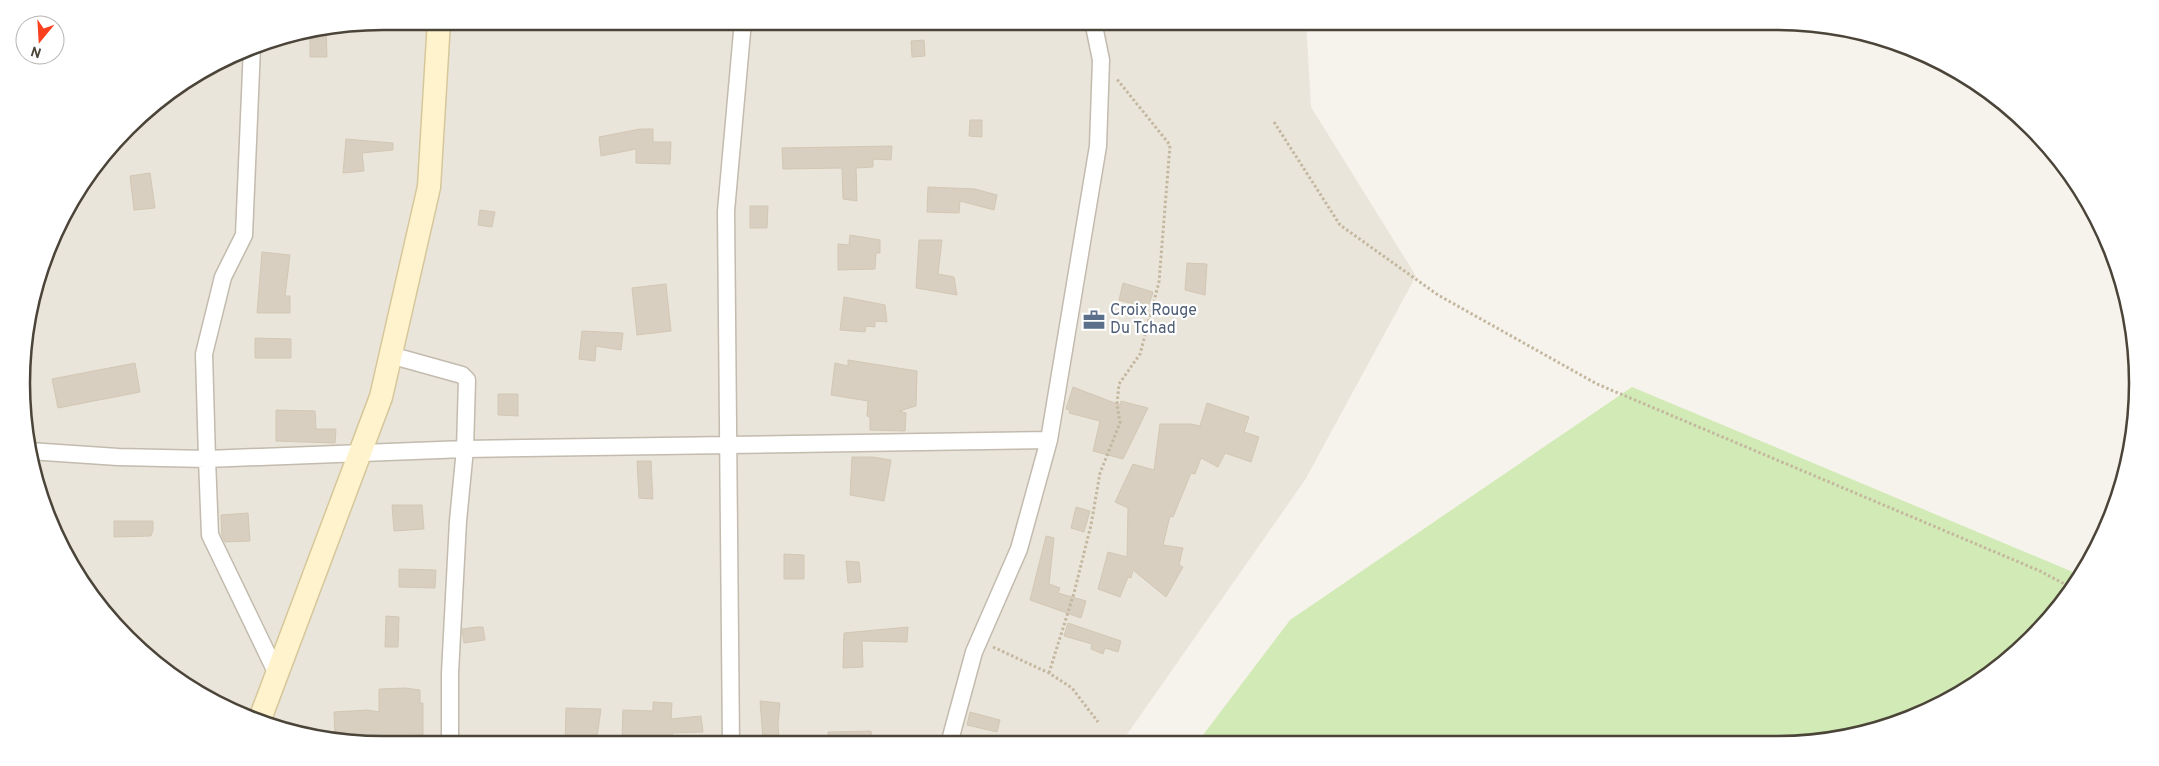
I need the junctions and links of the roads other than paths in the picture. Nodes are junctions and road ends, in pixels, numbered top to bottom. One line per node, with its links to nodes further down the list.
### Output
1 (438, 30): 5 (main road)
2 (742, 30): 7 (street)
3 (1095, 30): 6 (street)
4 (252, 56): 11 (street)
5 (390, 355): 8 (street); 10 (main road)
6 (1049, 440): 7 (street); 16 (street)
7 (727, 446): 8 (street); 15 (street)
8 (465, 449): 10 (street); 14 (street)
9 (37, 452): 11 (street)
10 (360, 453): 11 (street); 12 (main road)
11 (206, 459): 12 (street)
12 (277, 674): 13 (main road)
13 (262, 714)
14 (450, 736)
15 (731, 736)
16 (951, 736)

